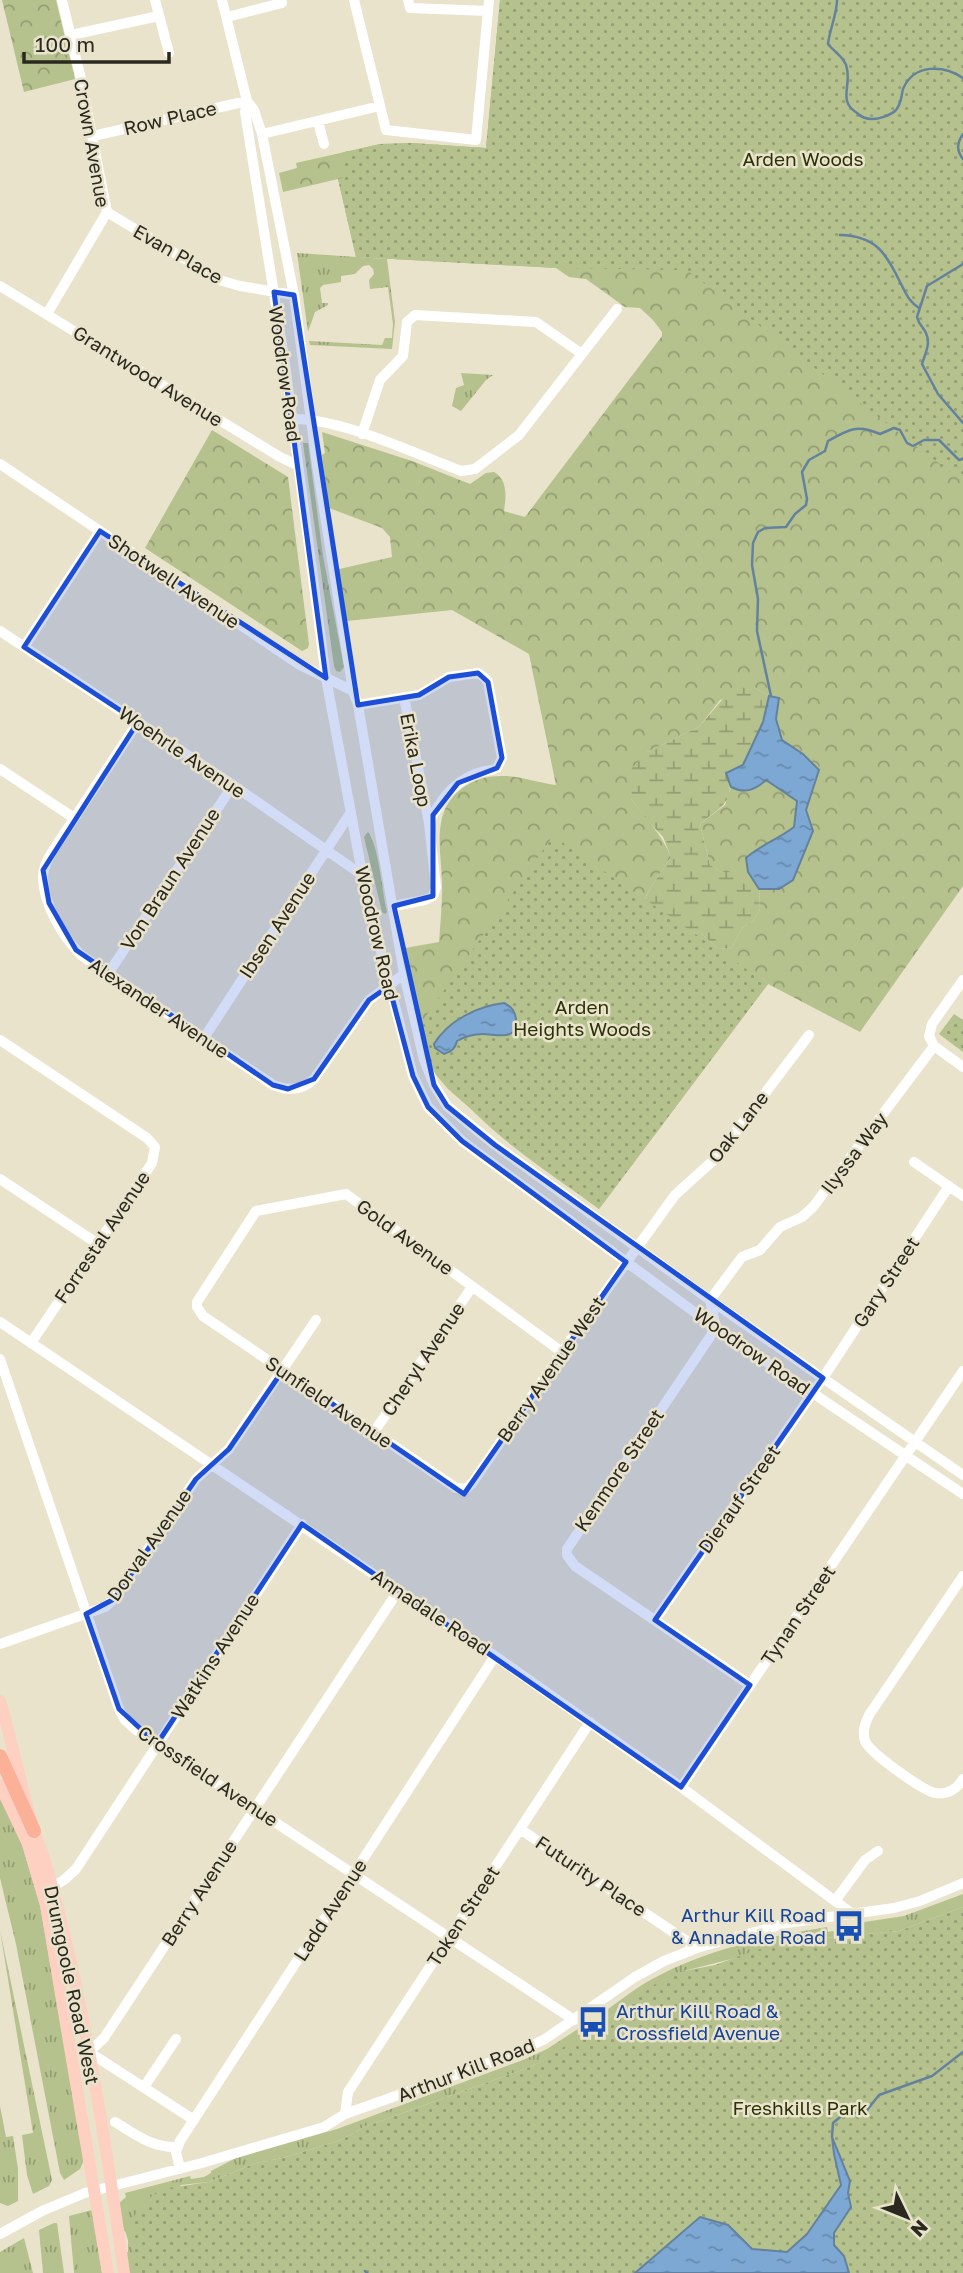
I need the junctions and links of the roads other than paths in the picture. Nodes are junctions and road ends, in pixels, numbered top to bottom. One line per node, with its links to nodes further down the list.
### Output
1 (62, 0): 10 (street, Crown Avenue)
2 (155, 0): 8 (street)
3 (222, 0): 9 (street, Woodrow Road)
4 (281, 0): 9 (street)
5 (354, 0): 13 (street)
6 (408, 0): 7 (street)
7 (488, 5): 13 (street)
8 (159, 16): 10 (street); 11 (street)
9 (227, 17): 12 (street, Woodrow Road)
10 (71, 35): 16 (street, Crown Avenue)
11 (169, 53)
12 (247, 101): 15 (street, Woodrow Road); 16 (street, Row Place); 20 (street, Woodrow Road)
13 (380, 106): 14 (street)
14 (318, 121): 15 (street); 17 (street)
15 (262, 134): 21 (street, Woodrow Road)
16 (93, 136): 18 (street, Crown Avenue)
17 (324, 144)
18 (107, 212): 20 (street, Evan Place); 23 (street, Crown Avenue)
19 (0, 286): 23 (street, Grantwood Avenue)
20 (274, 292): 21 (street, Evan Place); 26 (street, Woodrow Road)
21 (294, 295): 25 (street, Woodrow Road)
22 (617, 309): 24 (street)
23 (47, 314): 29 (street, Grantwood Avenue)
24 (582, 354): 27 (street); 27 (street)
25 (311, 418): 26 (street); 27 (street); 34 (street, Woodrow Road)
26 (292, 419): 29 (street, Woodrow Road)
27 (362, 434)
28 (0, 464): 30 (street, Shotwell Avenue)
29 (297, 465): 33 (street, Woodrow Road)
30 (100, 531): 32 (street); 33 (street, Shotwell Avenue)
31 (0, 631): 32 (street, Woehrle Avenue)
32 (24, 647): 37 (street, Woehrle Avenue)
33 (326, 678): 34 (street, Shotwell Avenue); 40 (street, Woodrow Road)
34 (353, 691): 36 (street, Woodrow Road)
35 (404, 697): 36 (street, Erika Loop); 42 (street, Erika Loop); 42 (street, Erika Loop)
36 (358, 705): 45 (street, Woodrow Road)
37 (138, 722): 39 (street, Woehrle Avenue); 41 (street, Alexander Avenue)
38 (0, 769): 41 (street)
39 (233, 785): 43 (street, Woehrle Avenue); 46 (street, Von Braun Avenue)
40 (351, 812): 43 (street, Ibsen Avenue); 44 (street, Woodrow Road)
41 (74, 818): 46 (street, Alexander Avenue)
42 (429, 823): 45 (street, Erika Loop)
43 (326, 850): 44 (street, Woehrle Avenue); 51 (street, Ibsen Avenue)
44 (362, 875): 49 (street, Woodrow Road)
45 (394, 906): 47 (street, Woodrow Road)
46 (108, 974): 51 (street, Alexander Avenue)
47 (404, 974): 49 (street, Alexander Avenue); 60 (street, Woodrow Road)
48 (963, 981): 53 (street, Ilyssa Way)
49 (388, 985): 51 (street, Alexander Avenue); 61 (street, Woodrow Road)
50 (809, 1035): 60 (street, Oak Lane)
51 (204, 1038)
52 (0, 1040): 59 (street, Forrestal Avenue)
53 (934, 1045): 54 (street); 63 (street, Ilyssa Way)
54 (963, 1067)
55 (914, 1162): 57 (street)
56 (0, 1179): 59 (street)
57 (949, 1186): 58 (street); 73 (street, Gary Street)
58 (963, 1196)
59 (98, 1244): 68 (street, Forrestal Avenue)
60 (636, 1247): 61 (street, Berry Avenue West); 63 (street, Woodrow Road)
61 (626, 1262): 67 (street, Woodrow Road); 69 (street, Berry Avenue West)
62 (472, 1287): 64 (street, Gold Avenue); 69 (street, Gold Avenue); 75 (street, Cheryl Avenue)
63 (709, 1300): 67 (street); 73 (street, Woodrow Road)
64 (197, 1307): 71 (street, Sunfield Avenue)
65 (316, 1320): 71 (street, Dorval Avenue)
66 (0, 1322): 68 (street, Annadale Road)
67 (716, 1328): 74 (street, Woodrow Road); 86 (street, Kenmore Street)
68 (32, 1343): 78 (street, Annadale Road)
69 (562, 1352): 80 (street, Berry Avenue West)
70 (0, 1359): 85 (street, Crossfield Avenue)
71 (283, 1370): 75 (street, Sunfield Avenue); 78 (street, Dorval Avenue)
72 (963, 1371): 76 (street, Tynan Street)
73 (823, 1378): 74 (street, Dierauf Street); 76 (street, Woodrow Road)
74 (813, 1392): 77 (street, Woodrow Road); 86 (street, Dierauf Street)
75 (374, 1432): 80 (street, Sunfield Avenue)
76 (915, 1443): 77 (street, Tynan Street); 79 (street, Woodrow Road)
77 (906, 1456): 81 (street, Woodrow Road); 89 (street, Tynan Street)
78 (212, 1464): 82 (street, Annadale Road); 85 (street, Dorval Avenue)
79 (963, 1475)
80 (466, 1489)
81 (963, 1494)
82 (302, 1524): 84 (street, Annadale Road); 92 (street, Watkins Avenue)
83 (963, 1576): 94 (street)
84 (398, 1591): 88 (street, Annadale Road); 97 (street, Berry Avenue)
85 (86, 1614): 87 (street, Dorval Avenue); 92 (street, Crossfield Avenue)
86 (655, 1620): 89 (street, Kenmore Street)
87 (0, 1644)
88 (495, 1656): 91 (street, Annadale Road); 101 (street, Ladd Avenue)
89 (750, 1685): 96 (street, Tynan Street)
90 (0, 1702): 99 (main road, Drumgoole Road West)
91 (590, 1722): 96 (street, Annadale Road); 98 (street, Token Street)
92 (157, 1744): 97 (street, Crossfield Avenue); 103 (street, Watkins Avenue)
93 (0, 1756): 99 (highway)
94 (961, 1782)
95 (0, 1785): 118 (main road, Drumgoole Road West)
96 (681, 1787): 104 (street, Annadale Road)
97 (255, 1808): 101 (street, Crossfield Avenue); 110 (street, Berry Avenue)
98 (520, 1829): 106 (street, Token Street); 107 (street, Futurity Place)
99 (34, 1831): 103 (main road, Drumgoole Road West)
100 (878, 1851): 104 (street)
101 (354, 1873): 106 (street, Crossfield Avenue); 113 (street, Ladd Avenue)
102 (963, 1883): 105 (street, Arthur Kill Road)
103 (52, 1887): 110 (main road, Drumgoole Road West)
104 (835, 1901): 105 (street, Annadale Road)
105 (854, 1915): 107 (street, Arthur Kill Road)
106 (449, 1936): 108 (street, Crossfield Avenue); 112 (street, Token Street)
107 (697, 1948): 108 (street, Arthur Kill Road)
108 (574, 2020): 112 (street, Arthur Kill Road)
109 (176, 2039): 111 (street)
110 (89, 2052): 111 (street); 117 (main road, Drumgoole Road West)
111 (144, 2087): 113 (street)
112 (345, 2114): 116 (street, Arthur Kill Road)
113 (194, 2120): 115 (street, Ladd Avenue)
114 (116, 2122): 115 (street)
115 (177, 2147): 116 (street)
116 (180, 2169): 117 (street, Arthur Kill Road)
117 (110, 2185): 118 (street, Arthur Kill Road); 121 (main road, Drumgoole Road West)
118 (94, 2190): 119 (street, Arthur Kill Road); 120 (main road, Drumgoole Road West)
119 (0, 2234)
120 (108, 2273)
121 (124, 2273)

